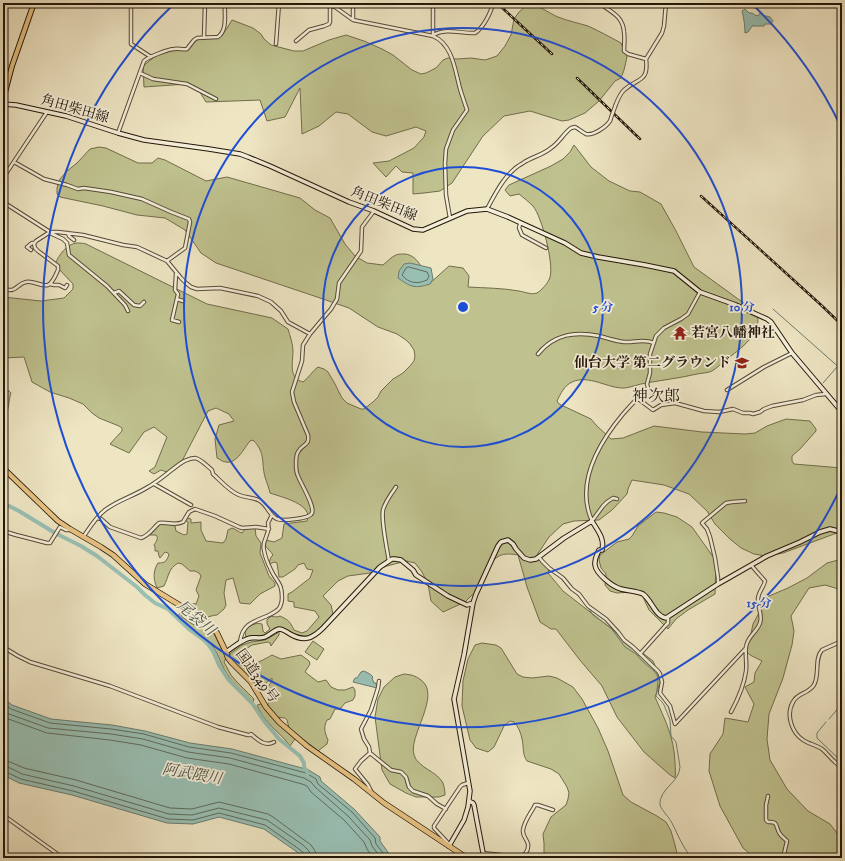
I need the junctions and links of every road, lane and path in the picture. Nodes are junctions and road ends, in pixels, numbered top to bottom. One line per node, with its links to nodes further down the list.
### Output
1 (34, 3): 24 (main road)
2 (131, 3): 20 (street)
3 (204, 3): 17 (street)
4 (353, 3): 15 (street)
5 (433, 3): 16 (street)
6 (487, 3): 14 (street)
7 (493, 3): 14 (street)
8 (580, 3): 9 (street)
9 (596, 3)
10 (600, 3): 21 (street)
11 (666, 3): 21 (street)
12 (279, 4): 13 (street); 17 (street); 19 (street)
13 (330, 5): 15 (street); 18 (street)
14 (492, 7): 16 (street)
15 (353, 20): 16 (street)
16 (433, 36): 33 (street)
17 (204, 37): 20 (street)
18 (296, 41)
19 (276, 44)
20 (151, 57): 22 (street)
21 (646, 59): 31 (street, bridge)
22 (140, 73): 23 (street); 27 (street)
23 (216, 98)
24 (3, 100)
25 (3, 104): 26 (street, 角田柴田線)
26 (47, 112): 27 (street, 角田柴田線); 28 (street)
27 (118, 133): 32 (street, 角田柴田線)
28 (14, 162): 29 (street); 41 (street)
29 (3, 178)
30 (3, 202): 35 (street)
31 (486, 209): 33 (street, 角田柴田線); 34 (street, 角田柴田線)
32 (374, 211): 33 (street, 角田柴田線); 53 (street)
33 (450, 218)
34 (520, 224): 39 (street); 46 (street, 角田柴田線)
35 (50, 232): 36 (street); 38 (street); 47 (street)
36 (68, 233): 37 (street); 41 (street)
37 (74, 240)
38 (35, 243): 40 (street); 43 (street)
39 (546, 248)
40 (31, 250)
41 (167, 261): 42 (street)
42 (176, 274): 48 (street); 53 (street)
43 (49, 284): 44 (street); 45 (street)
44 (67, 285)
45 (3, 289)
46 (700, 292): 54 (street); 56 (street, 角田柴田線)
47 (114, 293): 50 (street); 51 (street)
48 (177, 299): 49 (street); 52 (street)
49 (183, 301)
50 (144, 302)
51 (128, 311)
52 (178, 322)
53 (310, 334): 67 (street)
54 (654, 343): 55 (street); 59 (street)
55 (538, 354)
56 (792, 354): 57 (street); 58 (street, 角田柴田線)
57 (727, 390)
58 (826, 394): 59 (street); 60 (street, 角田柴田線)
59 (637, 398): 70 (street)
60 (842, 412)
61 (3, 468): 69 (highway, 国道349号)
62 (154, 484): 66 (street); 67 (street); 68 (street)
63 (396, 487): 78 (street)
64 (617, 499): 70 (street)
65 (745, 501): 80 (street)
66 (191, 505)
67 (272, 516): 72 (street)
68 (97, 518): 72 (street); 76 (street)
69 (56, 520): 71 (street); 73 (highway, 国道349号)
70 (592, 521): 77 (street); 82 (street)
71 (59, 528): 73 (street); 74 (street)
72 (269, 529): 84 (street)
73 (71, 530): 76 (highway, 国道349号)
74 (3, 531)
75 (842, 532): 79 (street)
76 (83, 537): 87 (highway, 国道349号)
77 (539, 557): 81 (street); 88 (street)
78 (389, 561): 81 (street); 84 (street)
79 (751, 565): 80 (street); 86 (street)
80 (718, 584): 82 (street)
81 (473, 603): 94 (street)
82 (668, 618): 88 (street)
83 (842, 641): 93 (street)
84 (240, 642): 87 (street)
85 (3, 647): 91 (street)
86 (746, 648): 88 (street); 90 (street)
87 (226, 652): 95 (highway, 国道349号)
88 (640, 654)
89 (379, 681): 92 (street)
90 (731, 712)
91 (274, 742)
92 (370, 753): 95 (street); 98 (street)
93 (842, 768)
94 (469, 783): 97 (street); 98 (street)
95 (371, 792): 101 (highway, 国道349号)
96 (768, 796): 106 (street)
97 (469, 801): 101 (street); 102 (street)
98 (446, 809): 101 (street)
99 (553, 810): 102 (street)
100 (3, 815): 103 (street)
101 (449, 845): 104 (highway, 国道349号)
102 (483, 852): 105 (street)
103 (63, 858)
104 (467, 858)
105 (484, 858)
106 (784, 858)

